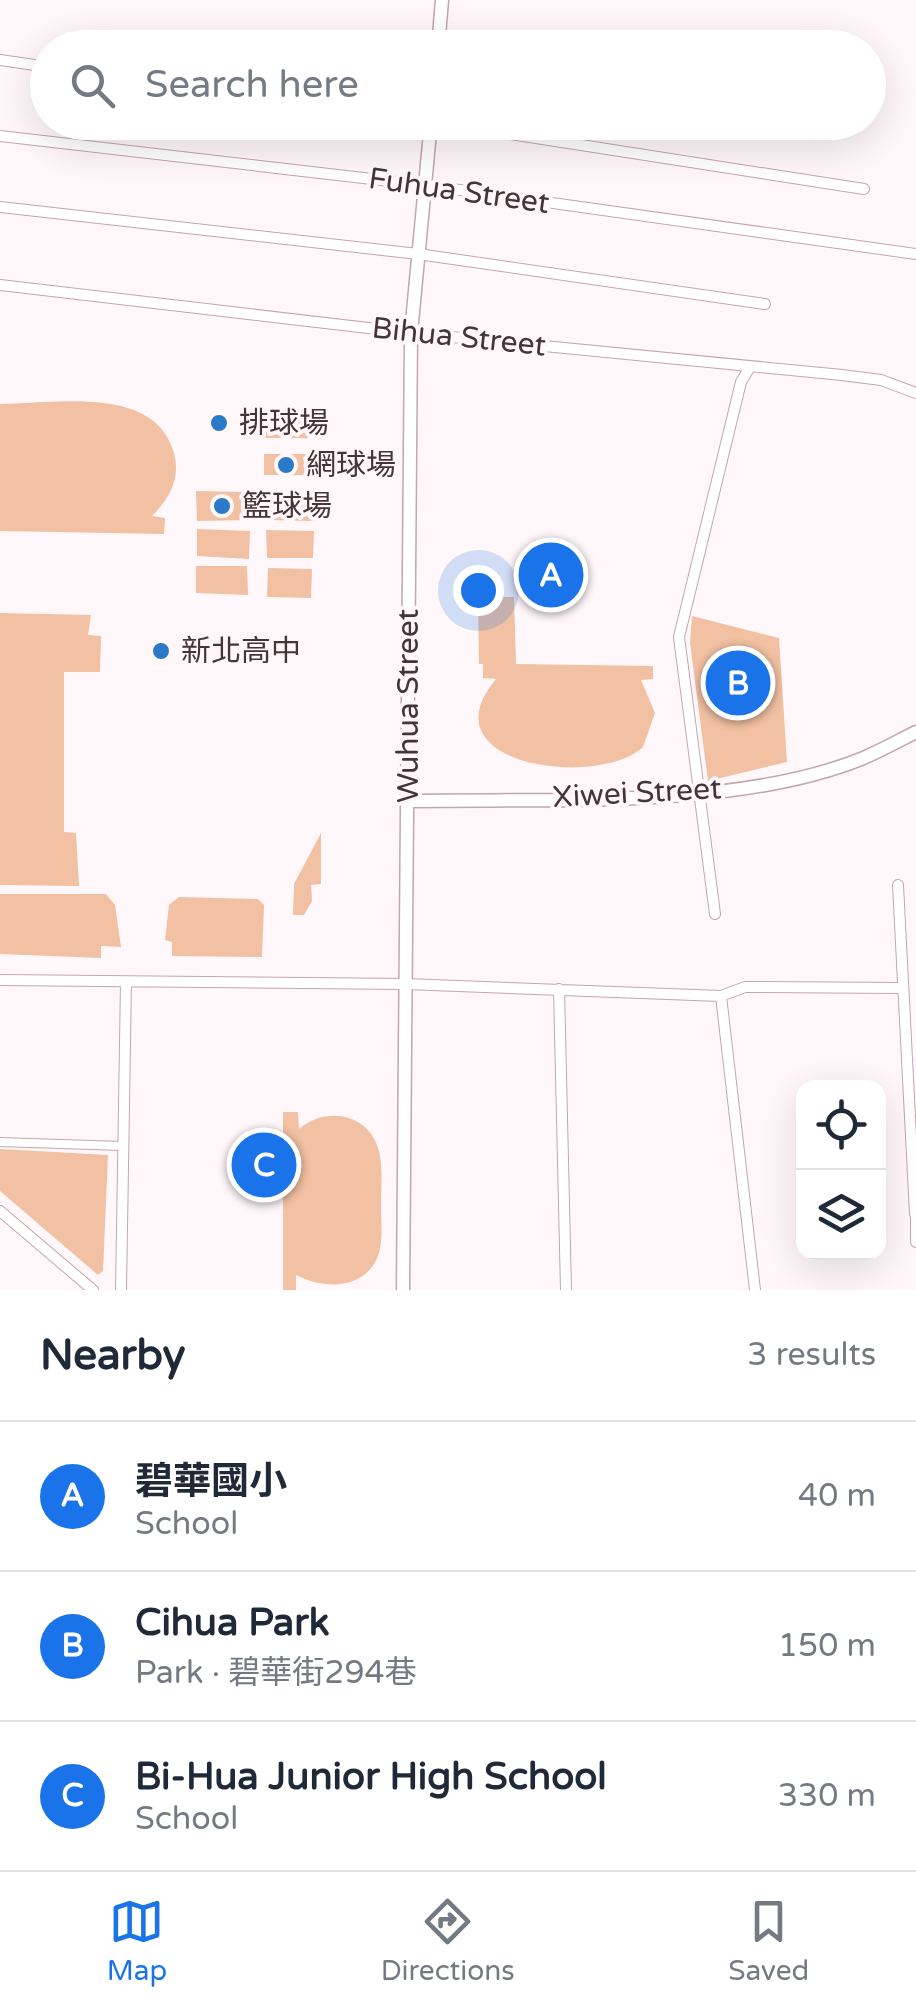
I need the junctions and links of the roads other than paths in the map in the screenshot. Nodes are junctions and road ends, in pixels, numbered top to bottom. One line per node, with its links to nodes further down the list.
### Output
1 (442, 0): 2 (street)
2 (440, 30)
3 (0, 60): 4 (street)
4 (30, 64)
5 (0, 136): 6 (street, Fuhua Street)
6 (30, 139)
7 (35, 140): 10 (street, Fuhua Street)
8 (430, 140): 10 (street, Wuhua Street)
9 (548, 140): 11 (street)
10 (424, 185): 13 (street, Wuhua Street); 14 (street, Fuhua Street)
11 (864, 189)
12 (0, 207): 13 (street)
13 (418, 254): 16 (street); 17 (street, Wuhua Street)
14 (916, 254)
15 (0, 285): 17 (street, Bihua Street)
16 (765, 304)
17 (411, 332): 18 (street, Bihua Street); 22 (street, Wuhua Street)
18 (750, 367): 19 (street, Bihua Street); 21 (street)
19 (916, 393)
20 (916, 732): 21 (street, Xiwei Street)
21 (700, 795): 22 (street, Xiwei Street); 24 (street)
22 (408, 801): 27 (street, Wuhua Street)
23 (898, 885): 28 (street)
24 (716, 914)
25 (0, 980): 26 (street)
26 (126, 982): 27 (street); 32 (street)
27 (406, 984): 29 (street); 38 (street, Wuhua Street)
28 (900, 988): 30 (street); 34 (street)
29 (559, 989): 30 (street); 39 (street)
30 (721, 996): 40 (street)
31 (0, 1142): 32 (street)
32 (123, 1146): 37 (street)
33 (0, 1210): 36 (street)
34 (915, 1214): 35 (street)
35 (916, 1242)
36 (94, 1290)
37 (120, 1290)
38 (403, 1290)
39 (566, 1290)
40 (755, 1290)

